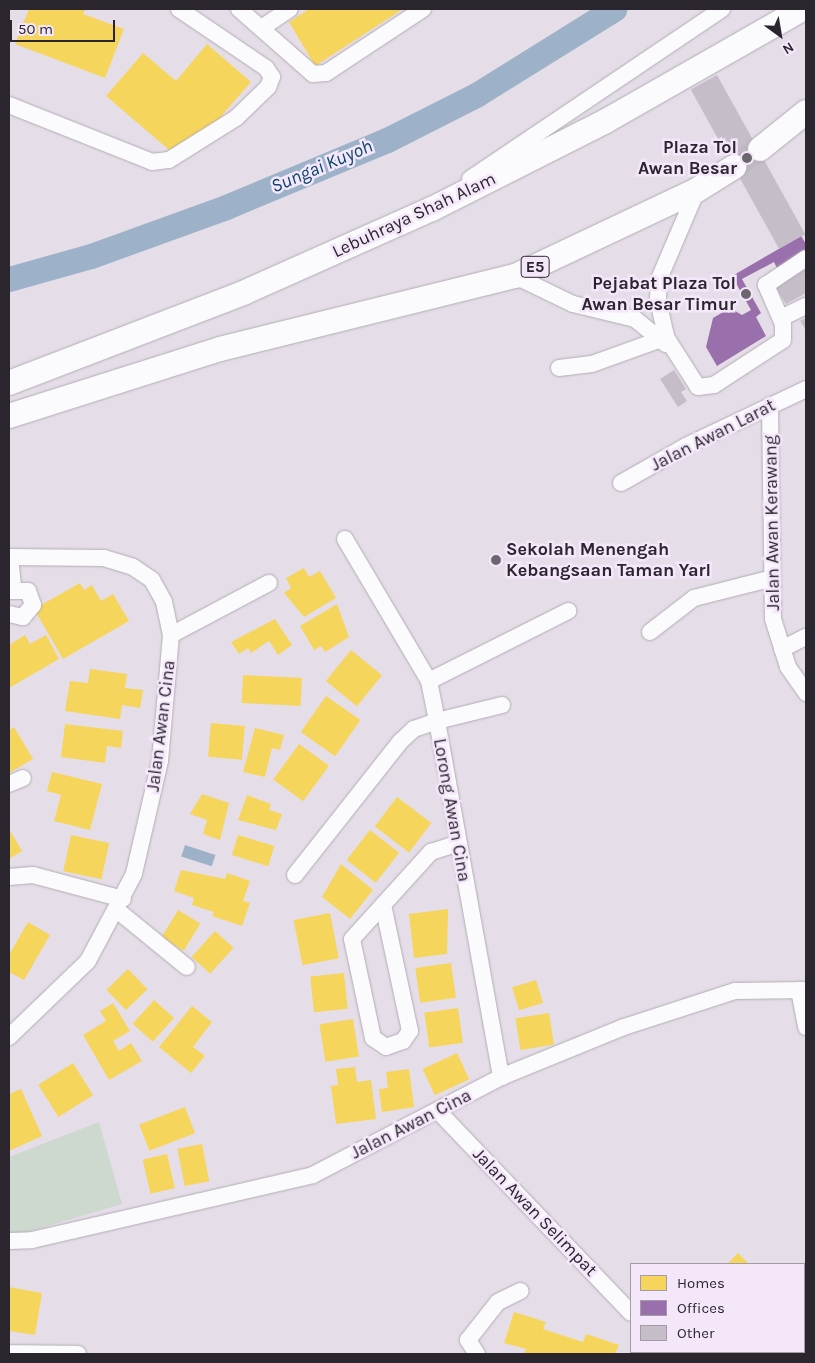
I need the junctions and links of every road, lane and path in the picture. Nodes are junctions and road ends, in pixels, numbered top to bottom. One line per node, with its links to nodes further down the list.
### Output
1 (179, 9): 8 (street)
2 (239, 9): 7 (street)
3 (290, 9): 7 (street)
4 (423, 9): 7 (street)
5 (722, 9): 13 (street)
6 (802, 9): 13 (highway, Lebuhraya Shah Alam)
7 (263, 27)
8 (9, 105)
9 (806, 112): 10 (highway)
10 (760, 149)
11 (734, 167): 12 (highway, E5)
12 (697, 190): 15 (highway, E5); 19 (street)
13 (410, 219): 21 (highway, Lebuhraya Shah Alam)
14 (806, 258): 17 (street)
15 (515, 276): 18 (street); 24 (highway, E5)
16 (806, 306): 17 (street)
17 (781, 318): 19 (street)
18 (661, 339): 19 (street); 20 (street)
19 (676, 356)
20 (560, 368)
21 (9, 383)
22 (806, 389): 23 (street, Jalan Awan Larat)
23 (770, 405): 25 (street, Jalan Awan Larat); 28 (street, Jalan Awan Kerawang)
24 (9, 416)
25 (621, 483)
26 (345, 539): 37 (street)
27 (9, 557): 30 (street); 34 (street, Jalan Awan Cina)
28 (773, 578): 33 (street); 36 (street, Jalan Awan Kerawang)
29 (269, 583): 34 (street)
30 (11, 590): 32 (street)
31 (568, 610): 37 (street)
32 (9, 614)
33 (650, 632)
34 (171, 635): 44 (street, Jalan Awan Cina)
35 (806, 637): 36 (street)
36 (782, 649): 38 (street, Jalan Awan Kerawang)
37 (429, 681): 40 (street)
38 (806, 693)
39 (502, 705): 40 (street)
40 (436, 722): 41 (street, Lorong Awan Cina); 42 (street, Lorong Awan Cina)
41 (458, 843): 45 (street); 50 (street, Lorong Awan Cina)
42 (294, 875)
43 (9, 876): 44 (street)
44 (120, 905): 46 (street); 49 (street, Jalan Awan Cina)
45 (383, 905): 45 (street)
46 (187, 967)
47 (803, 990): 48 (street); 50 (street, Jalan Awan Cina)
48 (806, 1027)
49 (9, 1037)
50 (501, 1077): 51 (street, Jalan Awan Cina)
51 (438, 1111): 52 (street, Jalan Awan Cina); 54 (street, Jalan Awan Selimpat)
52 (9, 1241)
53 (521, 1291): 57 (street)
54 (630, 1312)
55 (9, 1353): 56 (street)
56 (78, 1354)
57 (477, 1354)

